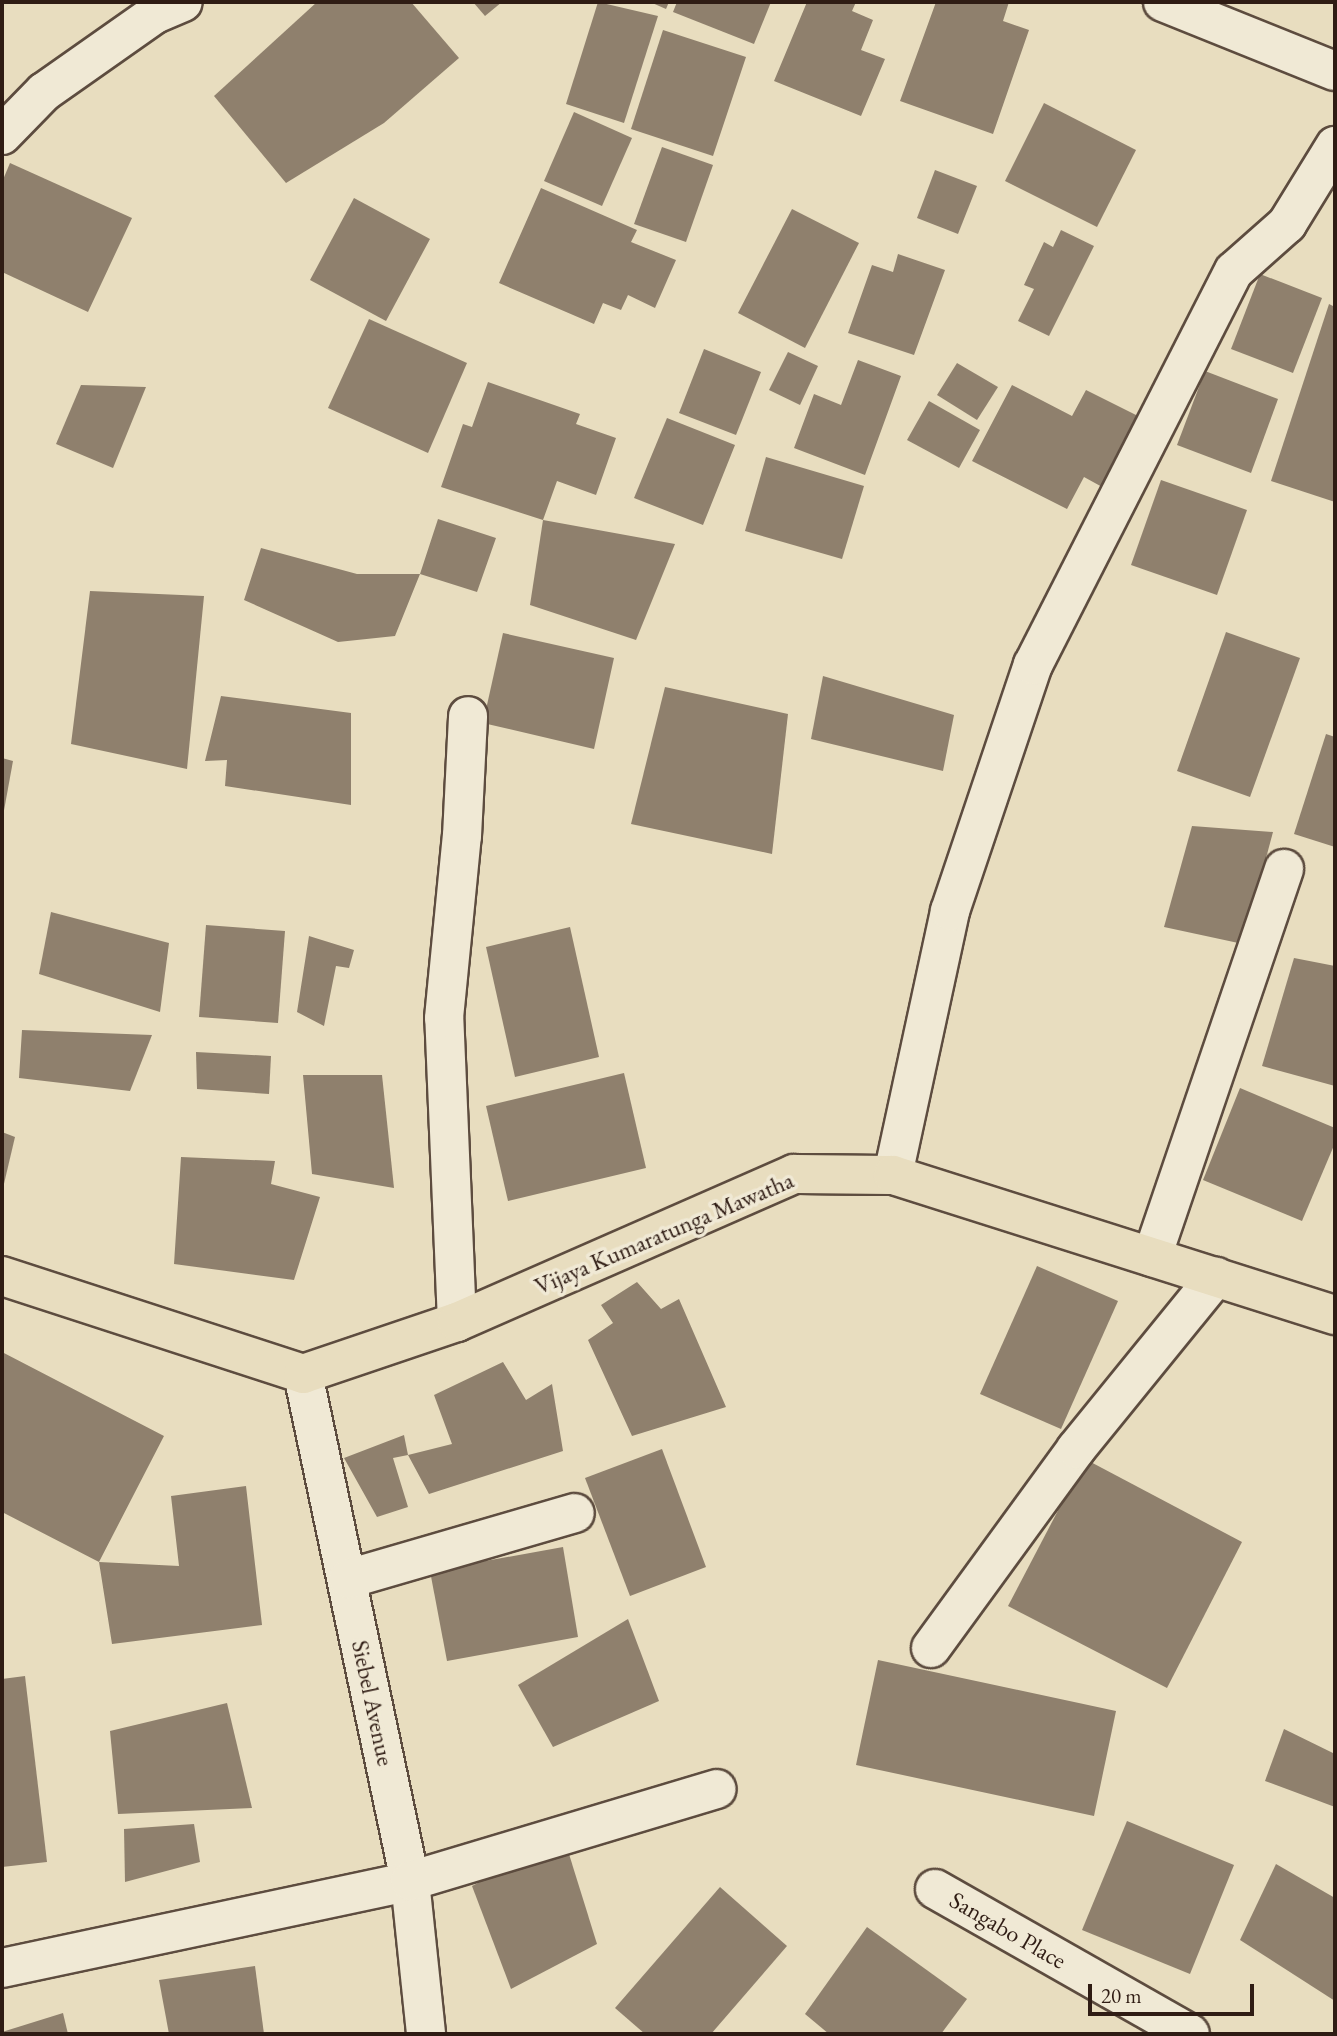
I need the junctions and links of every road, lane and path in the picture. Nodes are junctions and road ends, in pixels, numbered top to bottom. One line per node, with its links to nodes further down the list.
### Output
1 (183, 2): 4 (street)
2 (1163, 2): 3 (street)
3 (1335, 71)
4 (2, 135)
5 (1335, 146): 8 (street)
6 (468, 716): 13 (street)
7 (1284, 869): 9 (street)
8 (893, 1175): 9 (main road, Vijaya Kumaratunga Mawatha); 13 (main road, Vijaya Kumaratunga Mawatha)
9 (1152, 1257): 11 (main road, Vijaya Kumaratunga Mawatha)
10 (2, 1276): 14 (main road)
11 (1216, 1277): 12 (main road, Vijaya Kumaratunga Mawatha); 17 (street)
12 (1333, 1308)
13 (457, 1322): 14 (main road, Vijaya Kumaratunga Mawatha)
14 (303, 1374): 16 (street, Siebel Avenue)
15 (575, 1513): 16 (street)
16 (348, 1579): 19 (street, Siebel Avenue)
17 (931, 1648)
18 (717, 1789): 19 (street)
19 (410, 1881): 21 (street); 22 (street, Siebel Avenue)
20 (935, 1889): 23 (street, Sangabo Place)
21 (2, 1968)
22 (426, 2034)
23 (1190, 2034)

